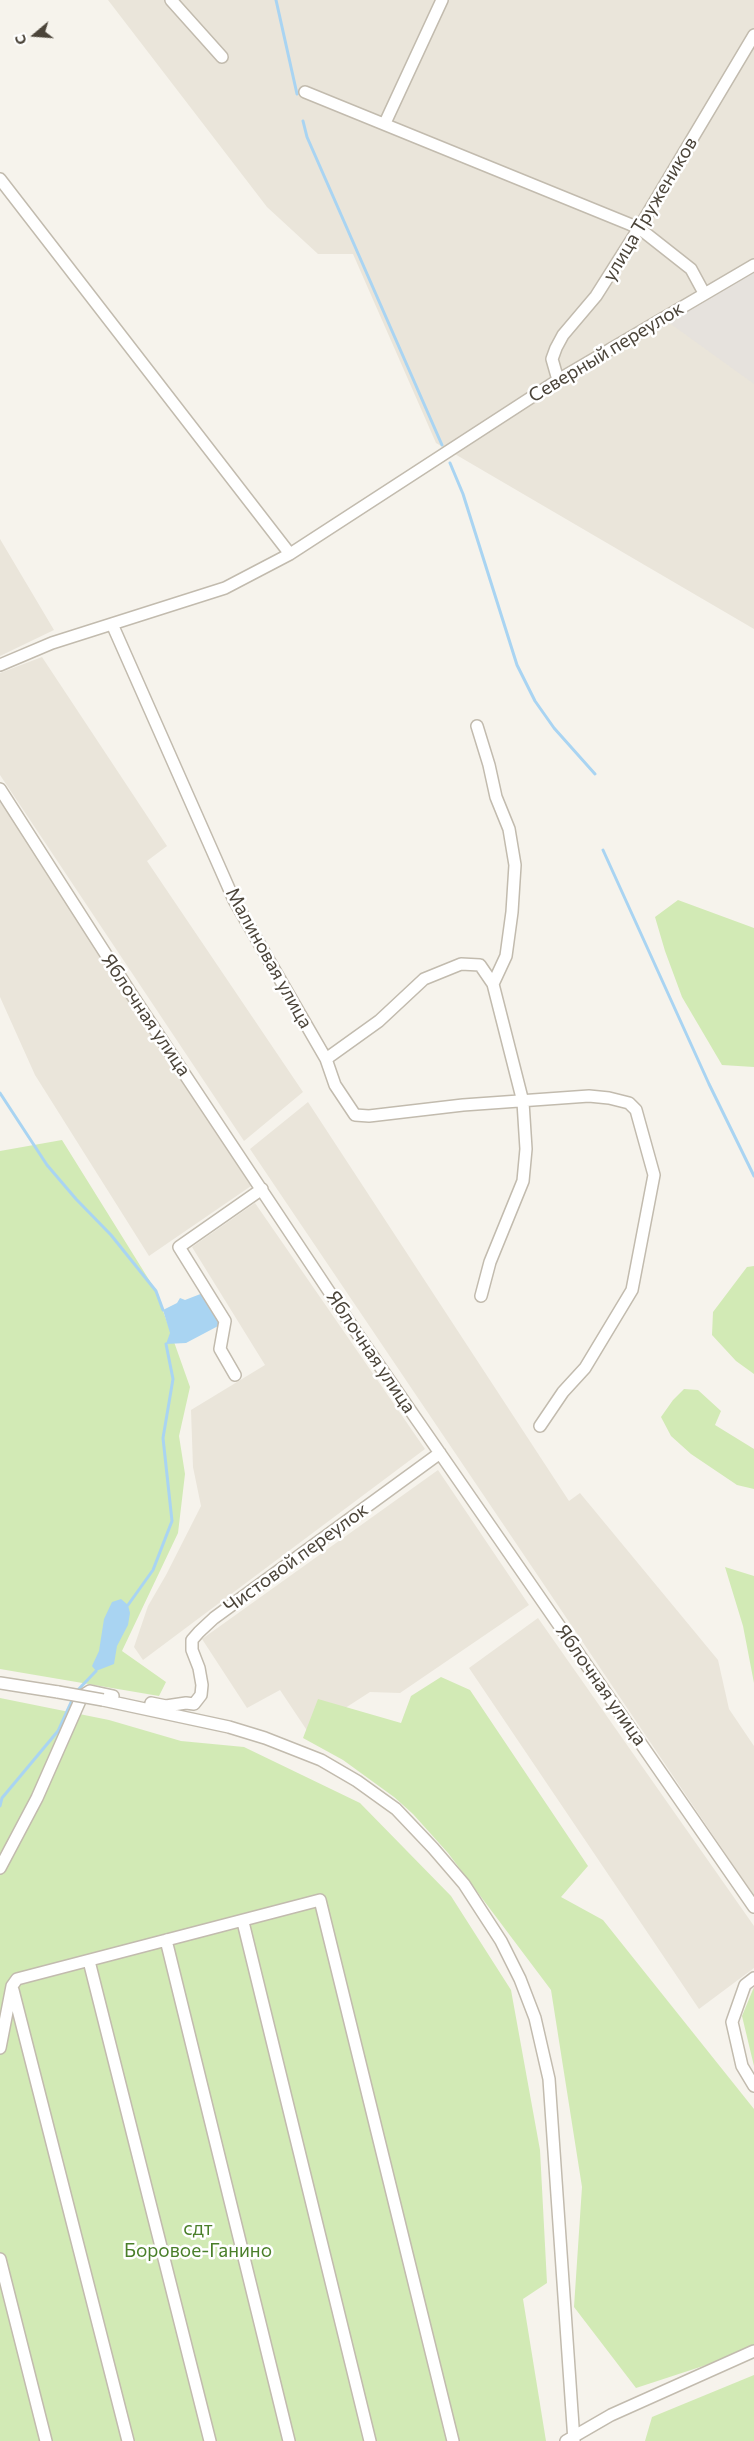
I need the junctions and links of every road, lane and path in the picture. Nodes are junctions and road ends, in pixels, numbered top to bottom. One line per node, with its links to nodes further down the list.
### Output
1 (171, 0): 4 (street)
2 (442, 0): 6 (street)
3 (754, 35): 8 (street, улица Тружеников)
4 (222, 57)
5 (305, 92): 6 (street)
6 (385, 123): 8 (street)
7 (0, 179): 12 (street)
8 (639, 228): 10 (street); 11 (street, улица Тружеников)
9 (754, 265): 10 (street, Северный переулок)
10 (704, 293): 11 (street, Северный переулок)
11 (558, 380): 12 (street, Северный переулок)
12 (290, 554): 13 (street, Северный переулок)
13 (112, 624): 14 (street, Северный переулок); 18 (street, Малиновая улица)
14 (0, 665)
15 (477, 726): 17 (street)
16 (0, 789): 20 (street, Яблочная улица)
17 (493, 984): 18 (street); 19 (street)
18 (326, 1059): 19 (street, Малиновая улица)
19 (523, 1102): 21 (street); 23 (street)
20 (262, 1189): 22 (street); 24 (street, Яблочная улица)
21 (481, 1296)
22 (235, 1375)
23 (540, 1426)
24 (440, 1453): 26 (street, Чистовой переулок); 27 (street, Яблочная улица)
25 (0, 1683): 37 (street, bridge)
26 (0, 1868)
27 (754, 1907)
28 (243, 1922): 29 (street); 42 (street); 43 (street)
29 (166, 1940): 30 (street); 41 (street)
30 (89, 1961): 32 (street); 40 (street)
31 (754, 1978): 34 (street)
32 (12, 1986): 33 (street); 39 (street)
33 (0, 2048)
34 (754, 2086)
35 (0, 2259): 38 (street)
36 (754, 2351): 37 (street)
37 (571, 2439)
38 (46, 2441)
39 (128, 2441)
40 (210, 2441)
41 (290, 2441)
42 (370, 2441)
43 (453, 2441)

